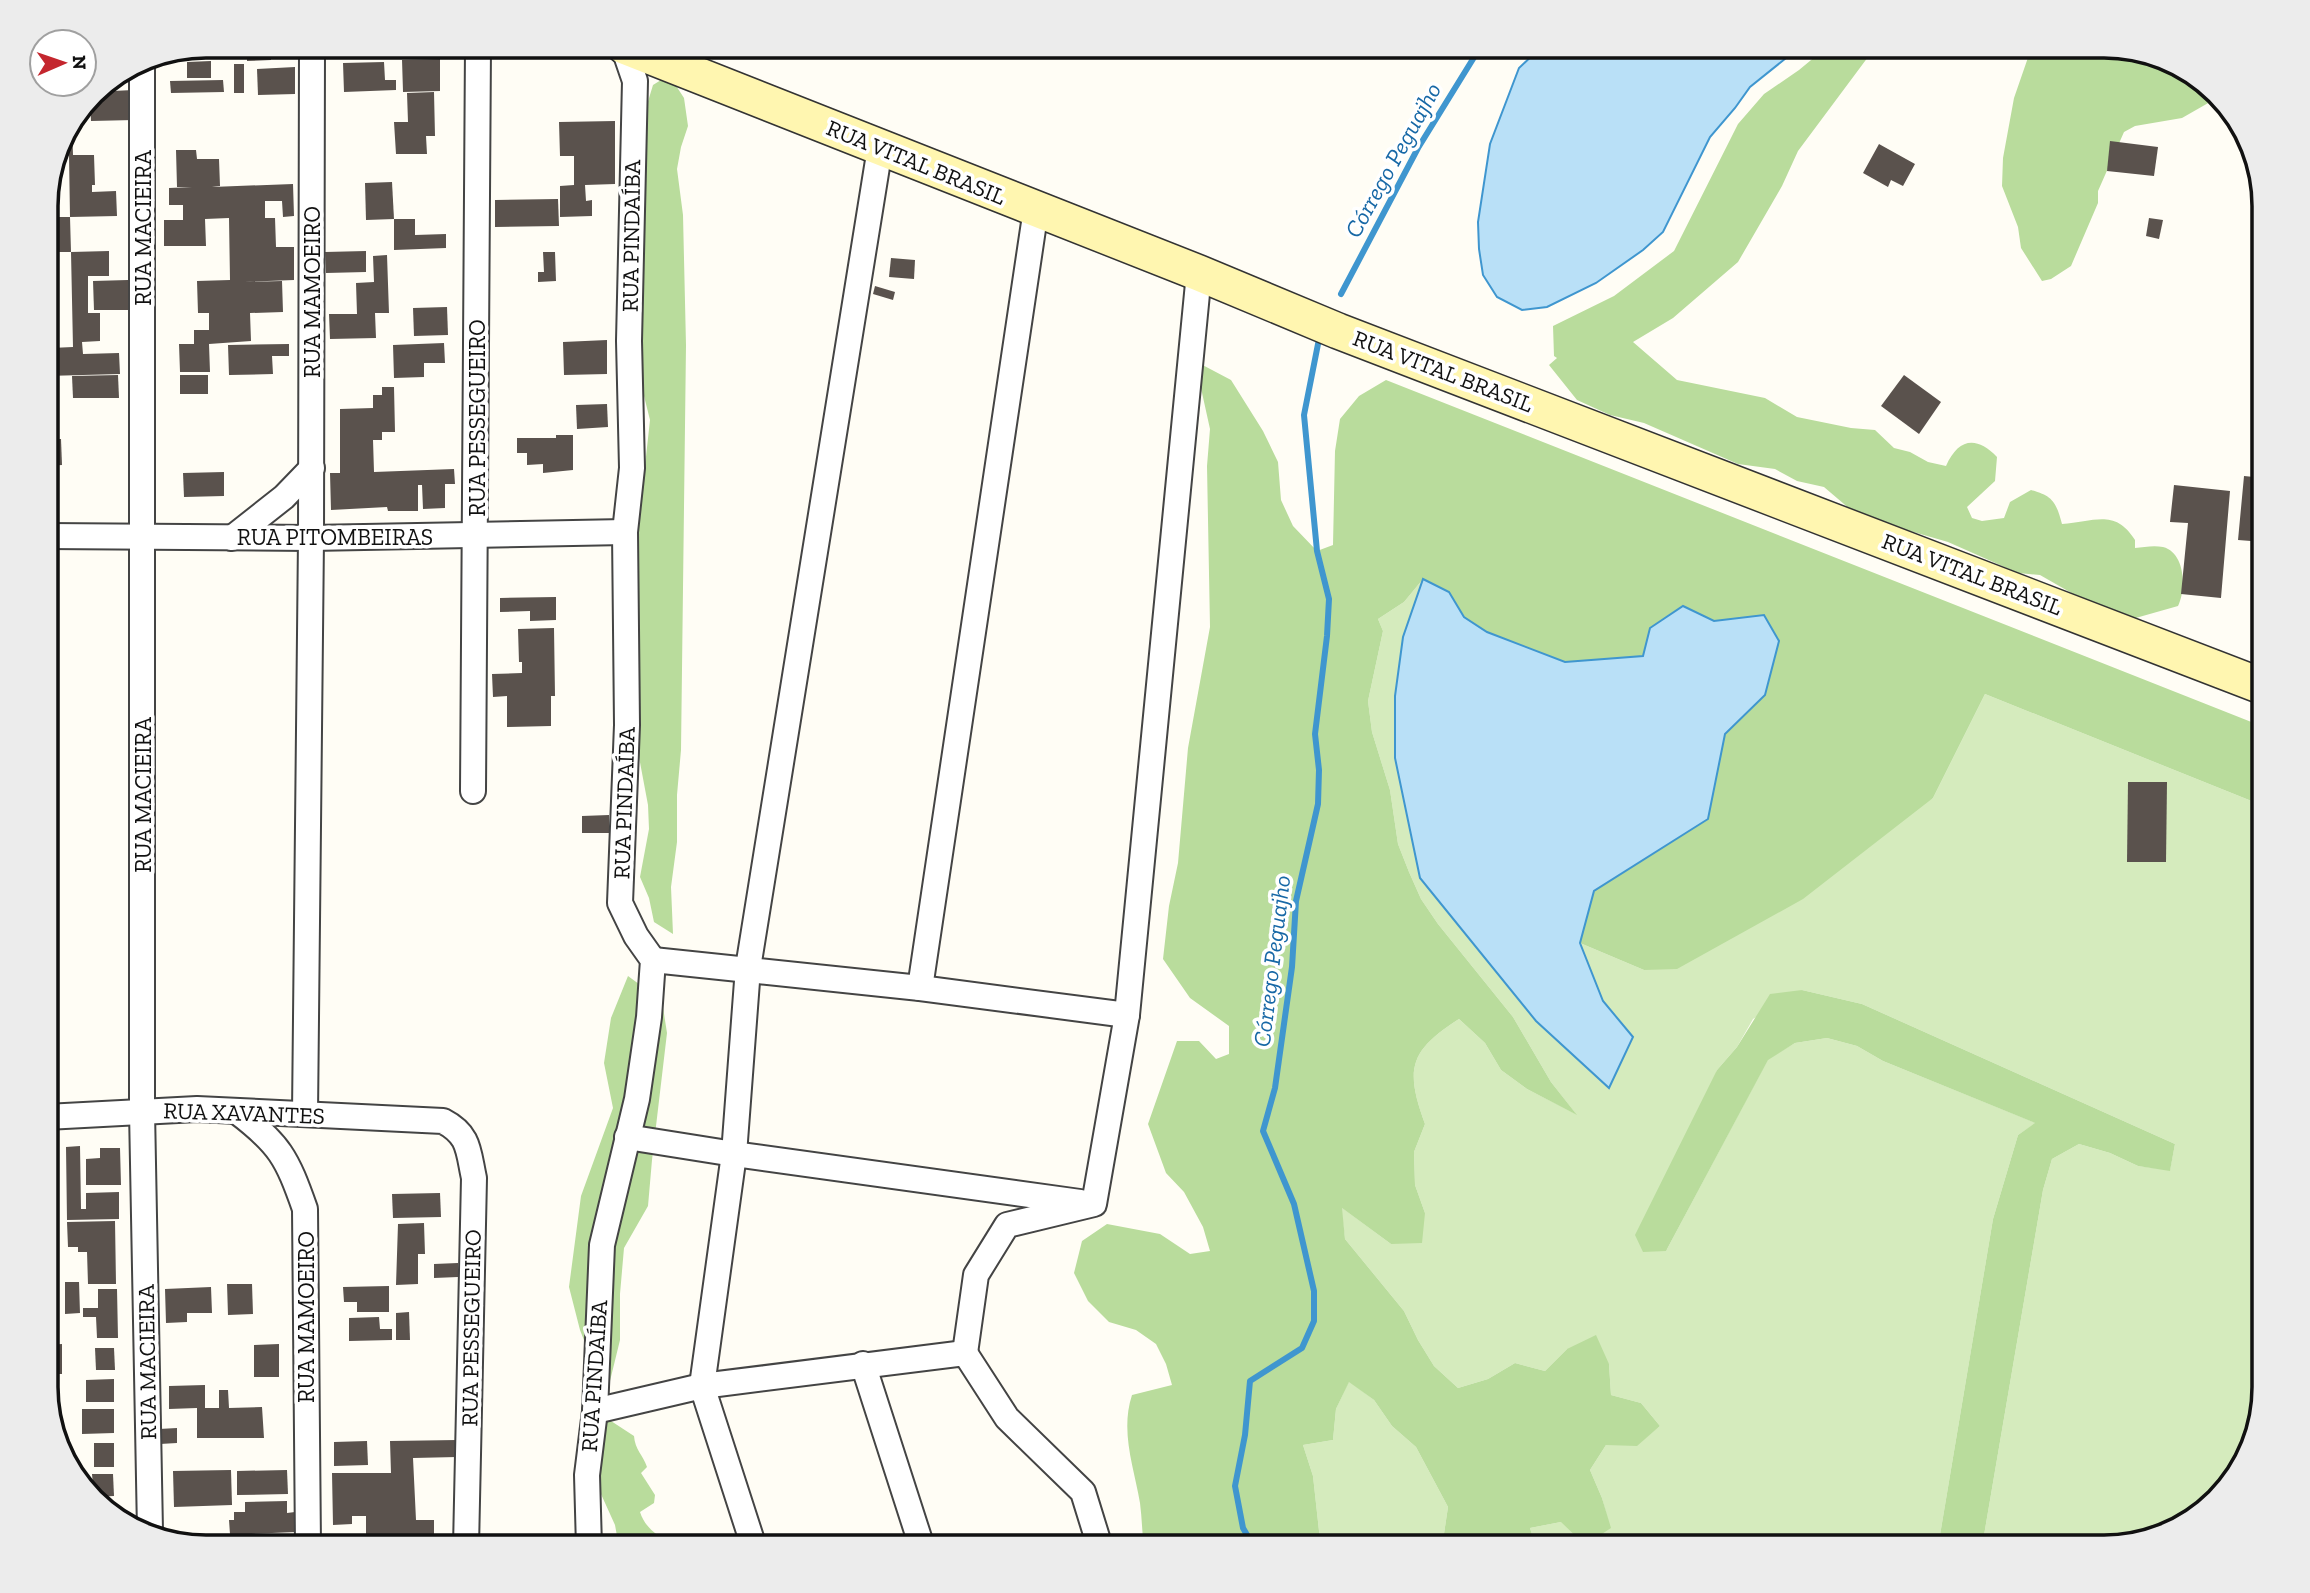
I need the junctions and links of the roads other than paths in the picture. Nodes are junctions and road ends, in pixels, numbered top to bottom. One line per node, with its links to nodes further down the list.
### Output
1 (313, 58): 9 (street, RUA MAMOEIRO)
2 (478, 58): 12 (street, RUA PESSEGUEIRO)
3 (628, 58): 10 (street, RUA PINDAÍBA)
4 (654, 58): 6 (main road, RUA VITAL BRASIL)
5 (142, 72): 13 (street, RUA MACIEIRA)
6 (880, 148): 7 (main road, RUA VITAL BRASIL); 19 (street)
7 (1036, 209): 8 (main road, RUA VITAL BRASIL); 20 (street)
8 (1199, 273): 16 (main road, RUA VITAL BRASIL); 21 (street)
9 (312, 468): 14 (street); 15 (street, RUA MAMOEIRO)
10 (625, 532): 12 (street, RUA PITOMBEIRAS); 18 (street, RUA PINDAÍBA)
11 (58, 536): 13 (street, RUA PITOMBEIRAS)
12 (476, 537): 15 (street, RUA PITOMBEIRAS); 17 (street, RUA PESSEGUEIRO)
13 (143, 538): 14 (street, RUA PITOMBEIRAS); 22 (street, RUA MACIEIRA)
14 (232, 538): 15 (street, RUA PITOMBEIRAS)
15 (311, 538): 24 (street, RUA MAMOEIRO)
16 (2252, 682)
17 (473, 792)
18 (653, 960): 19 (street); 27 (street, RUA PINDAÍBA)
19 (748, 968): 20 (street); 28 (street)
20 (920, 988): 21 (street)
21 (1127, 1015): 29 (street)
22 (142, 1111): 23 (street, RUA XAVANTES); 25 (street, RUA XAVANTES); 34 (street, RUA MACIEIRA)
23 (236, 1111): 24 (street, RUA XAVANTES); 35 (street, RUA MAMOEIRO)
24 (305, 1114): 26 (street, RUA XAVANTES)
25 (58, 1116)
26 (443, 1121): 36 (street, RUA PESSEGUEIRO)
27 (627, 1137): 28 (street); 33 (street, RUA PINDAÍBA)
28 (734, 1154): 29 (street); 32 (street)
29 (1094, 1204): 30 (street)
30 (965, 1353): 31 (street); 40 (street)
31 (863, 1364): 32 (street); 39 (street)
32 (702, 1386): 33 (street); 38 (street)
33 (594, 1410): 37 (street, RUA PINDAÍBA)
34 (150, 1524)
35 (308, 1535)
36 (466, 1535)
37 (589, 1535)
38 (750, 1535)
39 (918, 1535)
40 (1096, 1535)

